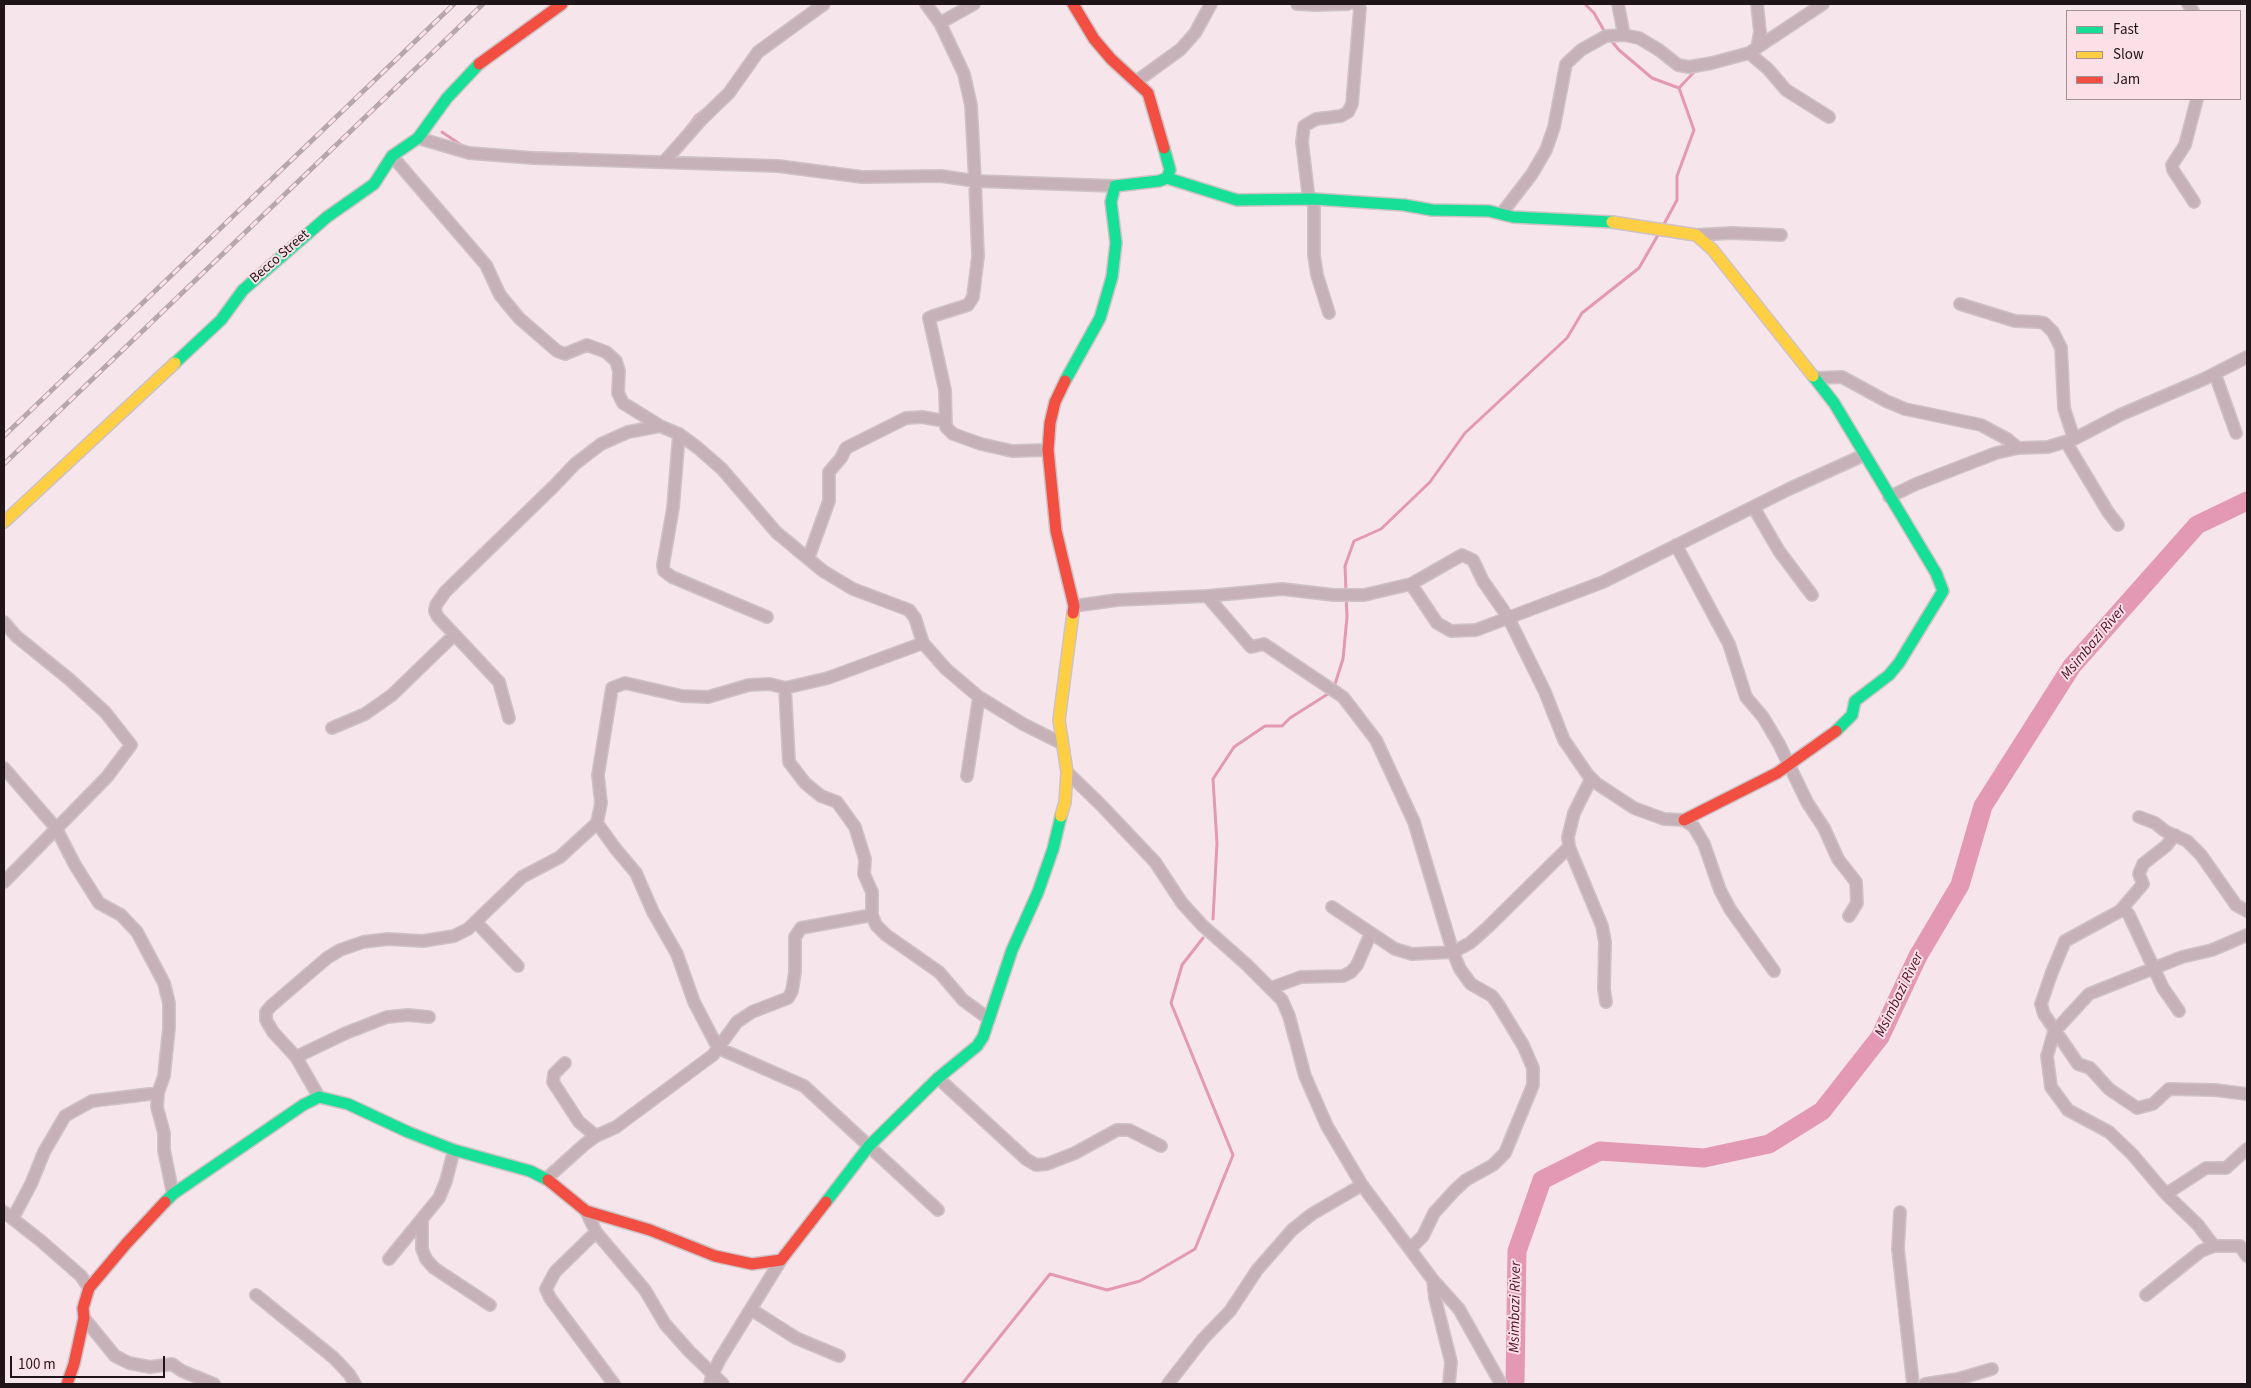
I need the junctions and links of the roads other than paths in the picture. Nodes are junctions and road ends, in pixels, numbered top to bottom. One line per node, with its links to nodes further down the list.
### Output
1 (562, 4): 19 (street, Becco Street)
2 (824, 4): 21 (street)
3 (926, 4): 13 (street)
4 (974, 4): 13 (street)
5 (1073, 4): 16 (street)
6 (1211, 4): 16 (street)
7 (1297, 4): 8 (street)
8 (1348, 4)
9 (1356, 4): 25 (street)
10 (1618, 4): 14 (street)
11 (1757, 4): 15 (street)
12 (1823, 4): 15 (street)
13 (940, 23): 23 (street)
14 (1624, 36): 15 (street); 27 (street)
15 (1753, 51): 18 (street)
16 (1137, 81): 22 (street)
17 (2197, 100): 26 (street)
18 (1829, 117)
19 (418, 138): 20 (street, Becco Street); 21 (street)
20 (392, 156): 36 (street); 45 (street, Becco Street)
21 (664, 162): 23 (street)
22 (1167, 178): 24 (street); 25 (street)
23 (975, 181): 24 (street); 35 (street)
24 (1115, 186): 41 (street)
25 (1312, 199): 27 (street); 31 (street)
26 (2194, 202)
27 (1502, 213): 28 (street)
28 (1696, 235): 29 (street); 34 (street)
29 (1781, 235)
30 (1960, 304): 39 (street)
31 (1329, 313)
32 (2247, 357): 33 (street)
33 (2215, 374): 37 (street); 39 (street)
34 (1816, 378): 40 (street); 42 (street)
35 (945, 421): 41 (street); 48 (street)
36 (660, 426): 38 (street); 56 (street)
37 (2236, 433)
38 (679, 434): 48 (street); 53 (street)
39 (2070, 440): 40 (street); 46 (street)
40 (2018, 448): 43 (street)
41 (1048, 450): 52 (street)
42 (1864, 455): 43 (street); 44 (street)
43 (1889, 497): 63 (street)
44 (1754, 508): 47 (street); 50 (street)
45 (4, 522)
46 (2118, 525)
47 (1676, 545): 54 (street); 63 (street)
48 (808, 559): 57 (street)
49 (1411, 584): 51 (street); 54 (street); 54 (street)
50 (1812, 595)
51 (1207, 596): 52 (street); 83 (street)
52 (1074, 606): 62 (street)
53 (767, 617)
54 (1508, 617): 67 (street)
55 (4, 622): 71 (street)
56 (454, 635): 60 (street); 61 (street)
57 (923, 643): 58 (street); 59 (street)
58 (785, 688): 70 (street); 78 (street)
59 (979, 697): 62 (street); 66 (street)
60 (509, 718)
61 (332, 728)
62 (1061, 743): 65 (street)
63 (1791, 765): 69 (street); 79 (street)
64 (4, 768): 71 (street)
65 (1067, 772): 87 (street); 91 (street)
66 (967, 776)
67 (1591, 779): 69 (street); 73 (street)
68 (2139, 816): 72 (street)
69 (1684, 820): 86 (street)
70 (597, 823): 80 (street); 93 (street)
71 (56, 828): 74 (street); 97 (street)
72 (2175, 835): 76 (street); 77 (street)
73 (1569, 847): 83 (street); 88 (street)
74 (4, 882)
75 (1332, 907): 81 (street)
76 (2120, 910): 85 (street); 92 (street)
77 (2247, 911)
78 (872, 915): 91 (street); 93 (street)
79 (1849, 916)
80 (476, 922): 84 (street); 94 (street)
81 (1371, 932): 83 (street); 87 (street)
82 (2247, 935): 85 (street)
83 (1453, 952): 117 (street)
84 (518, 966)
85 (2153, 968): 89 (street); 92 (street)
86 (1774, 971)
87 (1271, 988): 106 (street)
88 (1606, 1002)
89 (2179, 1011)
90 (429, 1017): 94 (street)
91 (989, 1019): 96 (street)
92 (2054, 1032): 98 (street); 108 (street)
93 (718, 1048): 100 (street); 101 (street)
94 (296, 1057): 99 (street)
95 (565, 1063): 100 (street)
96 (938, 1078): 101 (street); 102 (street)
97 (158, 1093): 107 (street); 112 (street)
98 (2247, 1094)
99 (319, 1097): 104 (street); 107 (street)
100 (596, 1136): 105 (street)
101 (869, 1146): 109 (street); 120 (street)
102 (1161, 1146)
103 (2247, 1149): 108 (street)
104 (454, 1150): 105 (street); 113 (street)
105 (546, 1179): 110 (street)
106 (1362, 1184): 117 (street); 136 (street)
107 (173, 1194): 122 (street)
108 (2166, 1194): 116 (street)
109 (938, 1210)
110 (586, 1211): 114 (street); 120 (street)
111 (1900, 1212): 139 (street)
112 (8, 1215): 122 (street)
113 (422, 1220): 119 (street); 125 (street)
114 (596, 1232): 130 (street); 134 (street)
115 (2243, 1244): 116 (street); 118 (street)
116 (2214, 1246): 124 (street)
117 (1411, 1248): 121 (street)
118 (2247, 1256)
119 (388, 1259)
120 (781, 1260): 126 (street)
121 (1434, 1280): 137 (street); 138 (street)
122 (89, 1288): 127 (street)
123 (256, 1294): 133 (street)
124 (2146, 1294)
125 (490, 1305)
126 (752, 1310): 128 (street); 130 (street)
127 (84, 1318): 131 (street); 132 (street)
128 (839, 1356)
129 (1992, 1368): 140 (street)
130 (711, 1379): 135 (street)
131 (67, 1384)
132 (214, 1384)
133 (355, 1384)
134 (614, 1384)
135 (724, 1384)
136 (1168, 1384)
137 (1449, 1384)
138 (1501, 1384)
139 (1913, 1384)
140 (1925, 1384)

